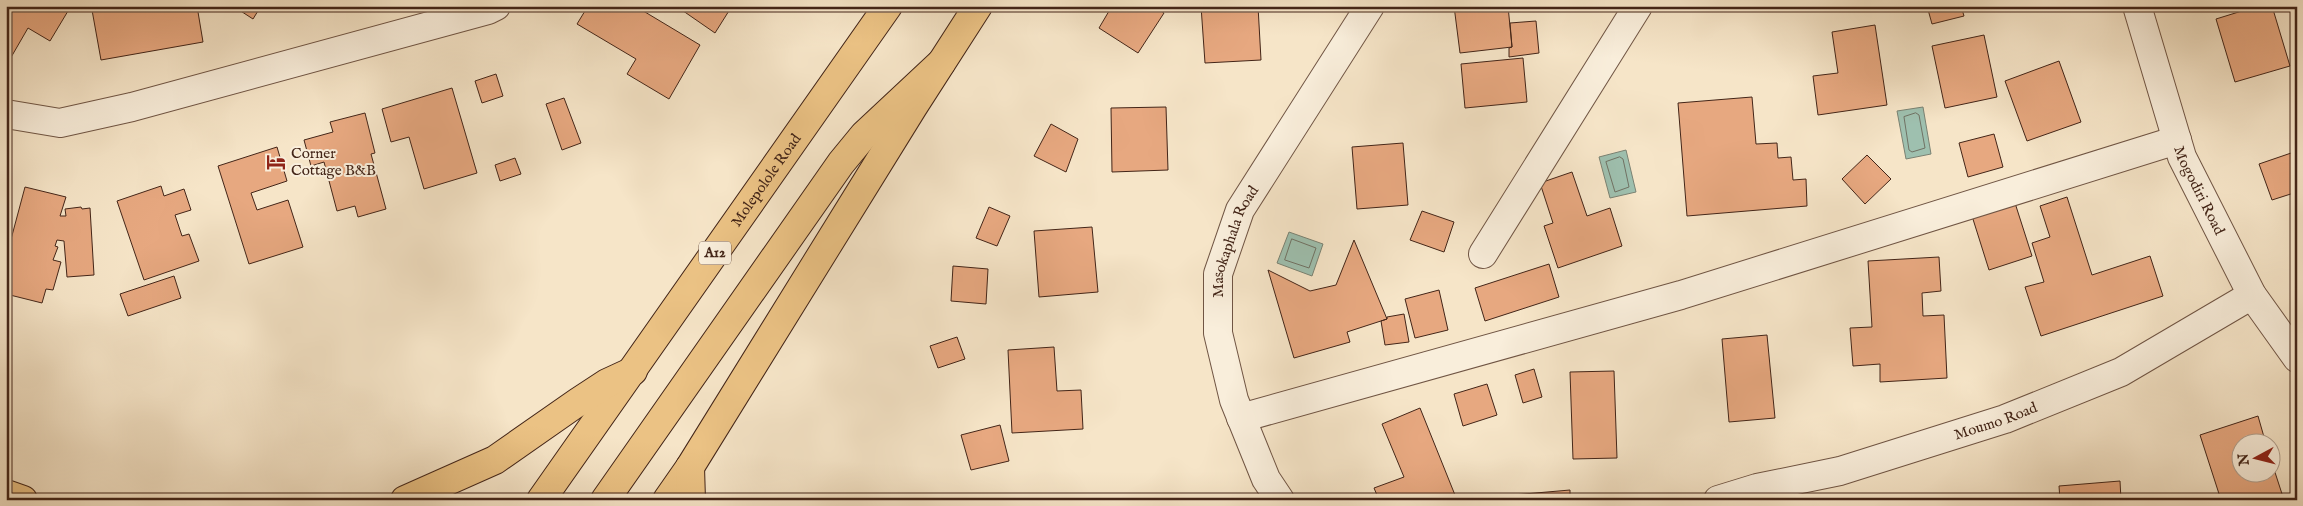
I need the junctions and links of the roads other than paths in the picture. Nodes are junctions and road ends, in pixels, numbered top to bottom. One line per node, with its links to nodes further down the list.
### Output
1 (496, 6): 8 (street)
2 (888, 6): 13 (main road, Molepolole Road / A12)
3 (978, 6): 7 (main road)
4 (1370, 6): 14 (street, Masokaphala Road)
5 (1638, 6): 10 (street)
6 (2137, 6): 9 (street, Mogodiri Road)
7 (941, 63): 15 (main road); 20 (main road)
8 (6, 114)
9 (2178, 140): 11 (street, Mogodiri Road); 14 (street)
10 (1483, 254)
11 (2252, 295): 12 (street, Mogodiri Road); 24 (street, Moumo Road)
12 (2297, 358)
13 (633, 371): 18 (main road); 19 (main road, Molepolole Road / A12)
14 (1241, 418): 23 (street, Masokaphala Road)
15 (690, 466): 21 (main road); 22 (main road)
16 (6, 494): 17 (main road)
17 (23, 500)
18 (405, 500)
19 (541, 500)
20 (605, 500)
21 (667, 500)
22 (691, 500)
23 (1280, 500)
24 (1718, 500)

